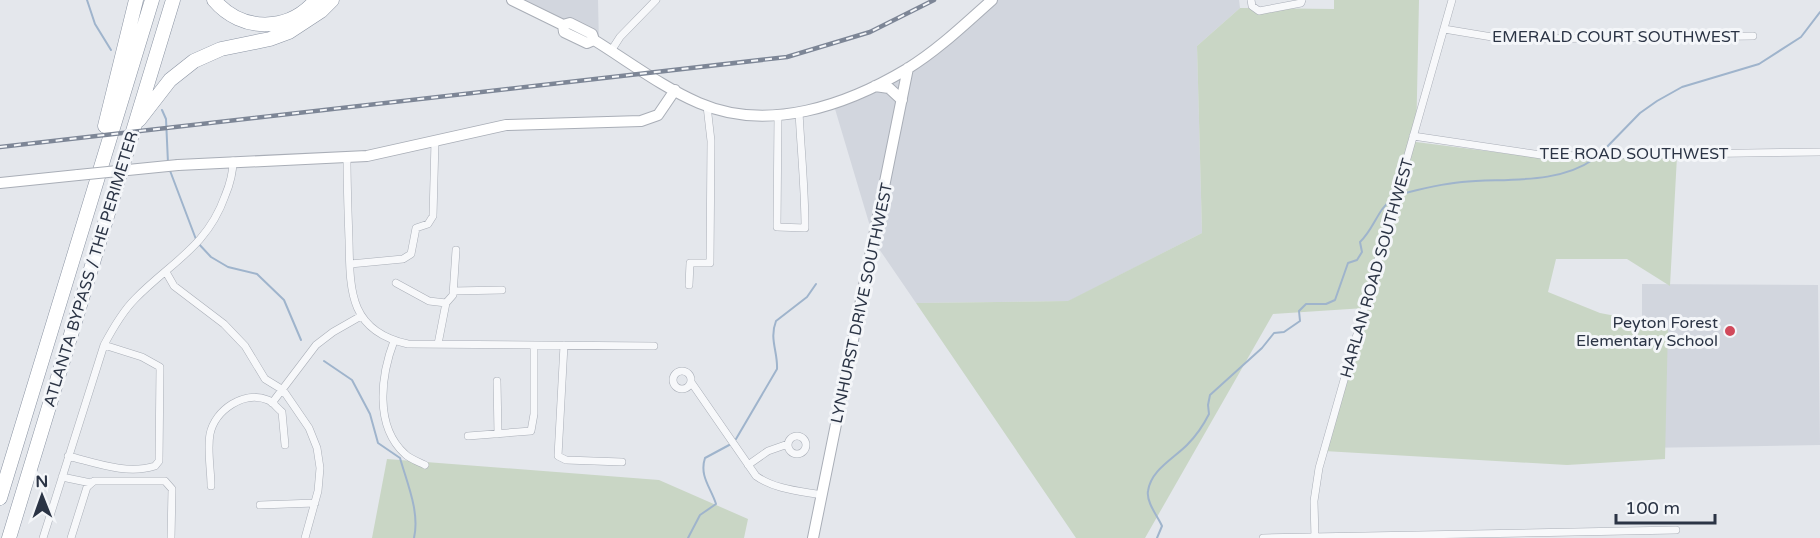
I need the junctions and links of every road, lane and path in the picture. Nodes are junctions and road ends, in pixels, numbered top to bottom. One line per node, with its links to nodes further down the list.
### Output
1 (136, 0): 32 (highway)
2 (152, 0): 32 (highway, ATLANTA BYPASS / THE PERIMETER)
3 (173, 0): 25 (highway, ATLANTA BYPASS / THE PERIMETER)
4 (214, 0): 5 (highway)
5 (316, 0)
6 (324, 0): 14 (highway)
7 (332, 0): 14 (highway)
8 (512, 0): 17 (street)
9 (656, 0): 17 (street)
10 (992, 0): 18 (street)
11 (1251, 0): 12 (street)
12 (1302, 0)
13 (1452, 0): 15 (street, HARLAN ROAD SOUTHWEST)
14 (310, 17): 25 (highway)
15 (1444, 29): 16 (street, EMERALD COURT SOUTHWEST); 26 (street, HARLAN ROAD SOUTHWEST)
16 (1753, 36)
17 (611, 51): 20 (street)
18 (908, 68): 19 (street); 21 (street, LYNHURST DRIVE SOUTHWEST)
19 (875, 86): 21 (street); 23 (street)
20 (675, 90): 22 (street); 27 (street)
21 (902, 100): 63 (street, LYNHURST DRIVE SOUTHWEST)
22 (707, 106): 24 (street); 37 (street)
23 (799, 112): 24 (street); 24 (street)
24 (778, 115)
25 (134, 126): 71 (highway, ATLANTA BYPASS / THE PERIMETER)
26 (1413, 136): 28 (street, TEE ROAD SOUTHWEST); 70 (street, HARLAN ROAD SOUTHWEST)
27 (435, 141): 29 (street); 34 (street)
28 (1820, 152)
29 (347, 157): 30 (street); 34 (street)
30 (233, 161): 31 (street, bridge); 35 (street)
31 (0, 183)
32 (92, 195): 64 (highway, ATLANTA BYPASS / THE PERIMETER)
33 (456, 250): 39 (street)
34 (350, 264): 41 (street)
35 (166, 272): 44 (street); 50 (street)
36 (396, 283): 40 (street)
37 (689, 285)
38 (502, 290): 39 (street)
39 (453, 291): 40 (street)
40 (446, 303): 43 (street)
41 (361, 316): 42 (street); 50 (street)
42 (394, 341): 43 (street); 58 (street)
43 (438, 344): 45 (street)
44 (104, 345): 56 (street); 56 (street)
45 (534, 345): 46 (street); 52 (street)
46 (564, 345): 47 (street); 57 (street)
47 (654, 346)
48 (497, 381): 52 (street)
49 (691, 382): 59 (street)
50 (283, 390): 51 (street); 65 (street)
51 (272, 404): 55 (street); 62 (street)
52 (498, 434): 53 (street)
53 (468, 436)
54 (788, 444): 59 (street)
55 (285, 445)
56 (68, 456): 60 (street)
57 (622, 462)
58 (425, 465)
59 (748, 465): 63 (street)
60 (62, 477): 61 (street); 72 (street)
61 (91, 483): 73 (street); 74 (street)
62 (211, 486)
63 (821, 495): 76 (street, LYNHURST DRIVE SOUTHWEST)
64 (0, 498)
65 (315, 502): 66 (street); 75 (street)
66 (260, 505)
67 (1676, 530): 68 (street)
68 (1606, 535): 69 (street)
69 (1463, 536): 70 (street)
70 (1315, 537): 77 (street)
71 (9, 538)
72 (43, 538)
73 (71, 538)
74 (171, 538)
75 (305, 538)
76 (813, 538)
77 (1263, 538)

